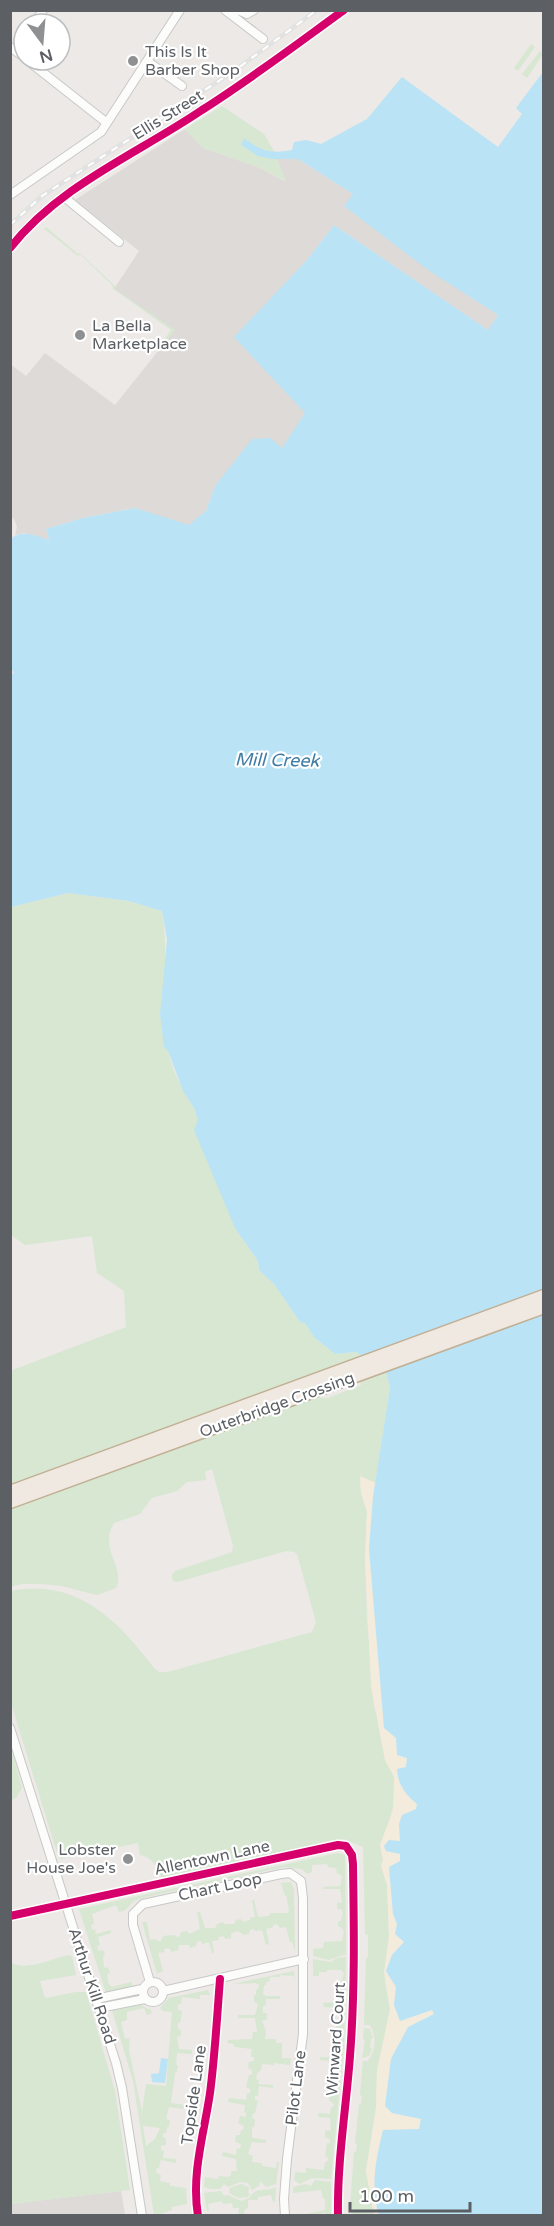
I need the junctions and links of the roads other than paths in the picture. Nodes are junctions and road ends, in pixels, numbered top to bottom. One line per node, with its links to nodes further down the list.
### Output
1 (180, 10): 7 (street)
2 (225, 10): 6 (street)
3 (238, 10): 4 (street)
4 (254, 10)
5 (344, 10): 12 (street, Ellis Street)
6 (263, 39)
7 (147, 61): 9 (street); 10 (street)
8 (42, 72): 10 (street)
9 (182, 86)
10 (107, 123): 11 (street)
11 (12, 190)
12 (64, 196): 13 (street); 14 (street, Ellis Street)
13 (119, 242)
14 (10, 248)
15 (543, 1296): 17 (highway, Outerbridge Crossing)
16 (543, 1307): 18 (highway, Outerbridge Crossing)
17 (10, 1492)
18 (10, 1502)
19 (10, 1728): 21 (street, Arthur Kill Road)
20 (353, 1864): 21 (street, Allentown Lane); 32 (street, Winward Court)
21 (66, 1905): 22 (street); 28 (street, Arthur Kill Road)
22 (10, 1916)
23 (304, 1959): 24 (street); 25 (street, Chart Loop); 31 (street, Pilot Lane)
24 (220, 1978): 26 (street); 30 (street, Topside Lane)
25 (150, 1982): 26 (street); 27 (street)
26 (163, 1991): 27 (street)
27 (143, 1995): 28 (street); 28 (street)
28 (98, 2003): 29 (street, Arthur Kill Road)
29 (142, 2216)
30 (198, 2216)
31 (285, 2216)
32 (338, 2216)

